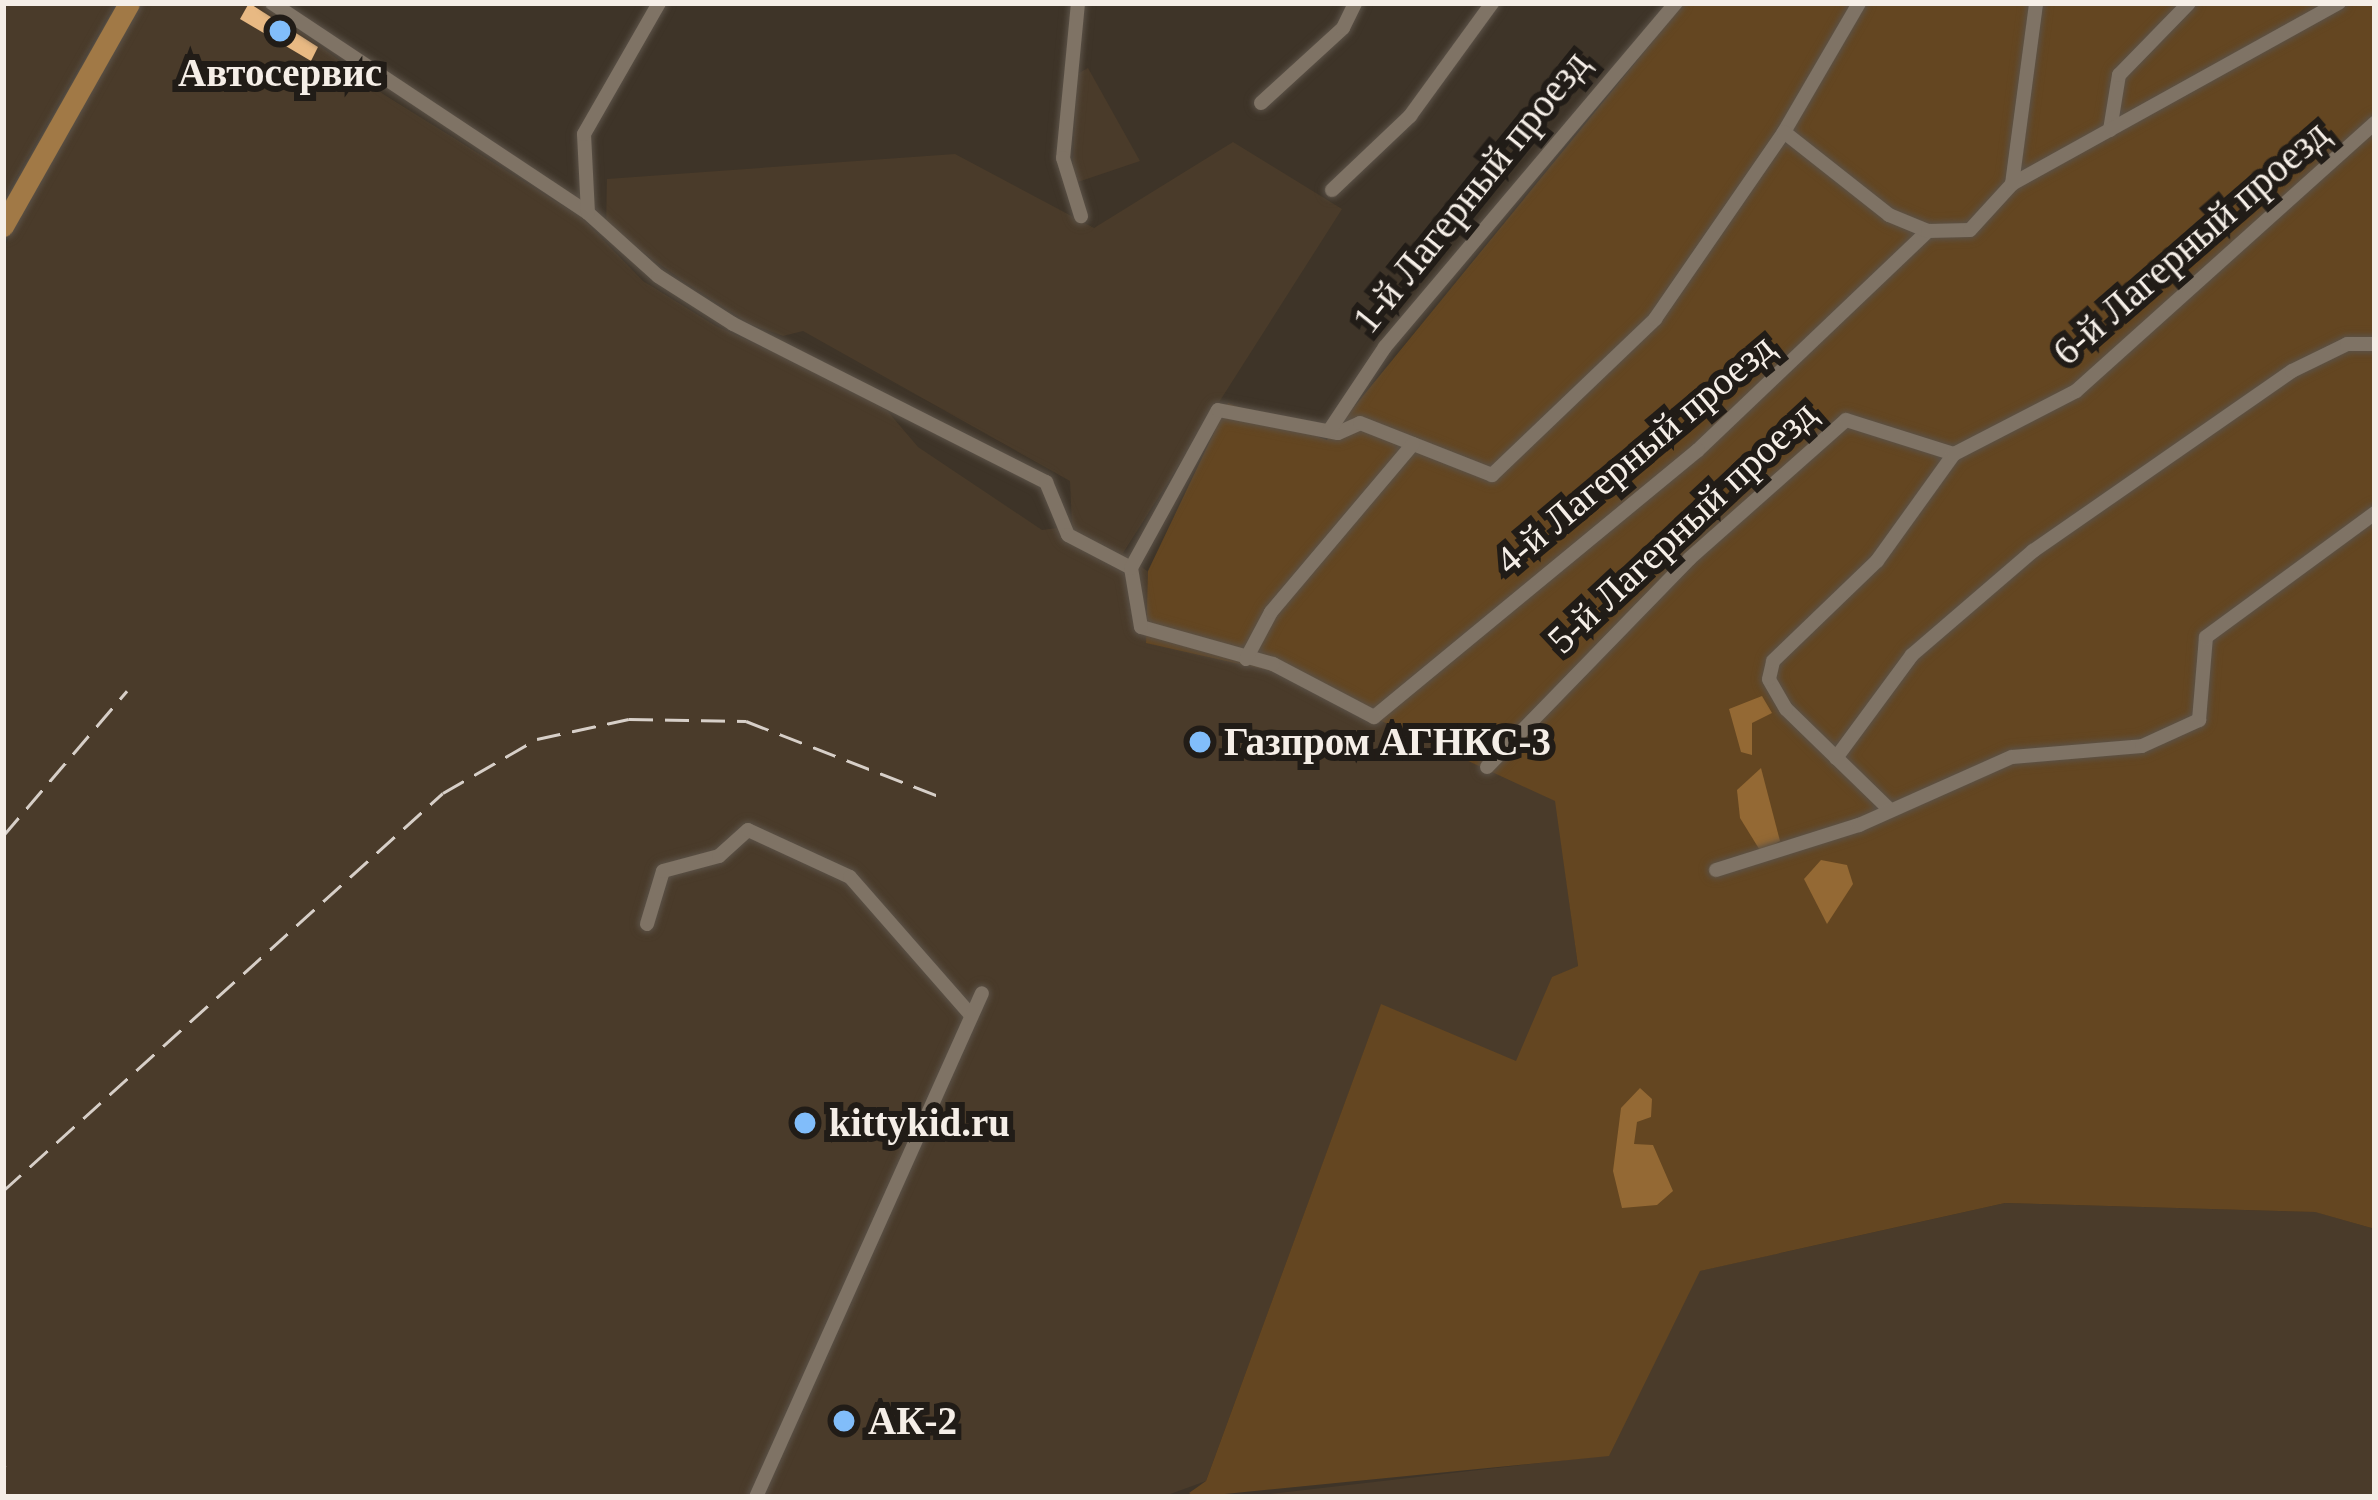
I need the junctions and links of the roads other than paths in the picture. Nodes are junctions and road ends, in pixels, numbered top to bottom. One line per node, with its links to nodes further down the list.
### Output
1 (129, 3): 20 (main road)
2 (272, 3): 18 (street)
3 (658, 3): 18 (street)
4 (1078, 3): 19 (street)
5 (1355, 3): 12 (street)
6 (1492, 3): 17 (street)
7 (1676, 3): 23 (street, 1-й Лагерный проезд)
8 (1858, 3): 14 (street)
9 (2036, 3): 16 (street)
10 (2189, 3): 15 (street)
11 (2339, 3): 15 (street)
12 (1261, 103)
13 (2375, 123): 25 (street, 6-й Лагерный проезд)
14 (1784, 127): 21 (street); 24 (street)
15 (2110, 130): 16 (street)
16 (2012, 184): 21 (street)
17 (1332, 190)
18 (588, 213): 27 (street)
19 (1081, 216)
20 (3, 226)
21 (1928, 231): 28 (street, 4-й Лагерный проезд)
22 (2375, 344): 29 (street)
23 (1329, 431): 24 (street); 27 (street)
24 (1413, 444): 28 (street)
25 (1954, 454): 29 (street, 6-й Лагерный проезд); 30 (street, 5-й Лагерный проезд)
26 (2375, 513): 31 (street)
27 (1130, 568): 28 (street)
28 (1246, 659)
29 (1836, 758): 31 (street, 6-й Лагерный проезд)
30 (1487, 766)
31 (1889, 809): 32 (street)
32 (1716, 870)
33 (646, 923): 35 (street)
34 (982, 993): 35 (street)
35 (971, 1015): 36 (street)
36 (756, 1497)

